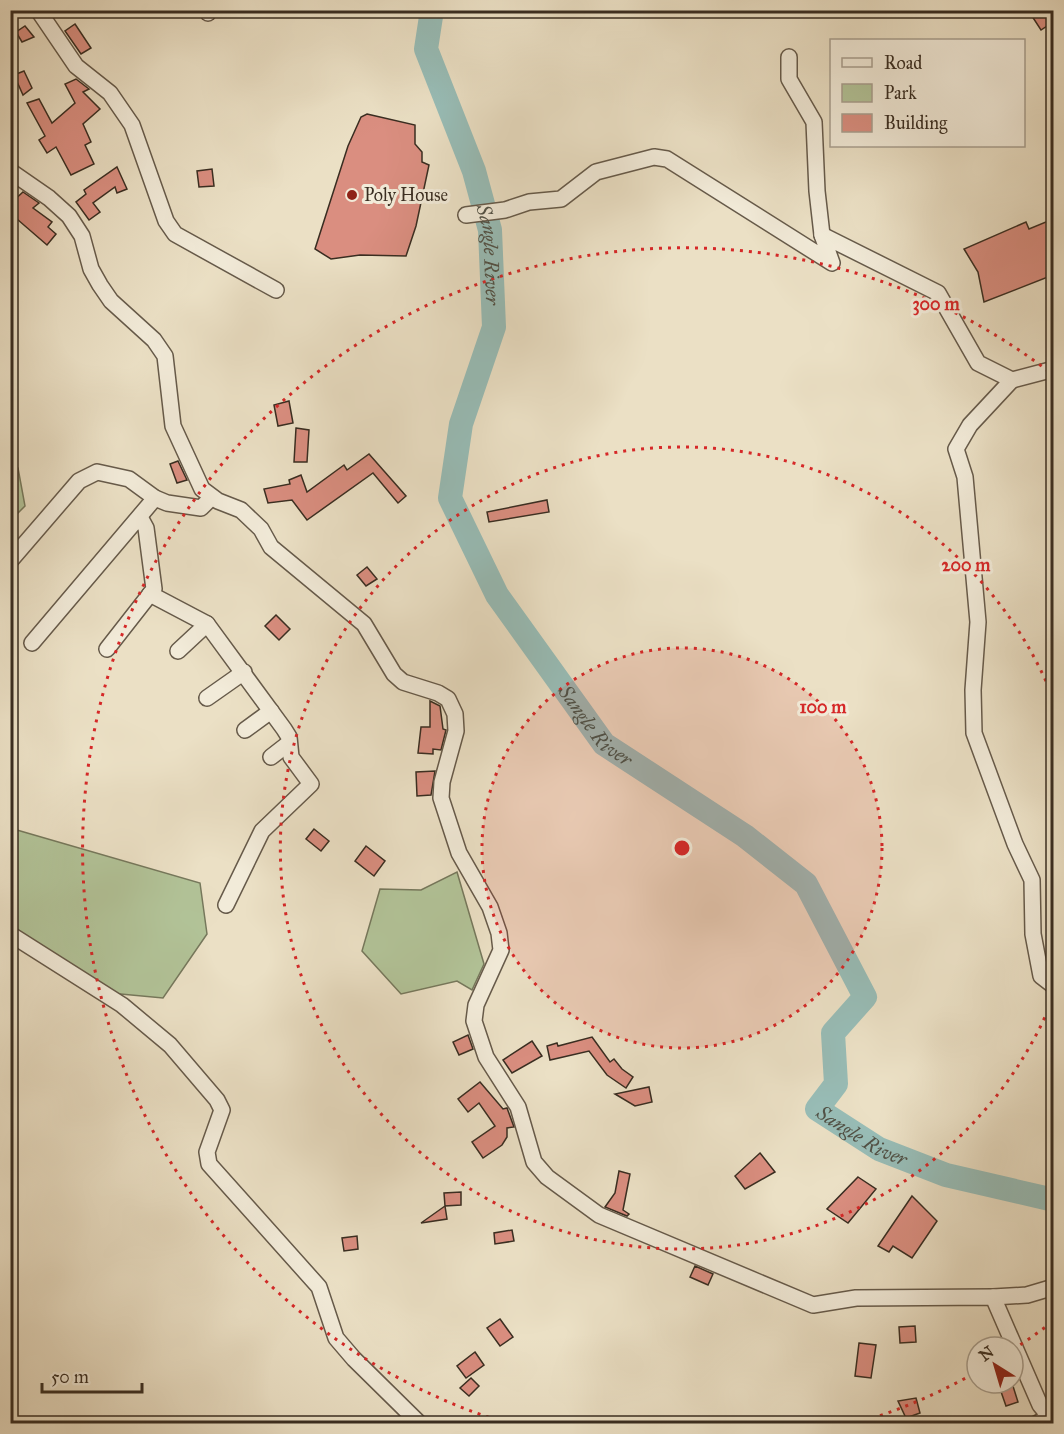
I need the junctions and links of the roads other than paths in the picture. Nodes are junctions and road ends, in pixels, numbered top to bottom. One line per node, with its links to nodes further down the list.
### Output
1 (38, 10): 6 (street)
2 (789, 57): 5 (street)
3 (10, 171): 9 (street)
4 (472, 215): 5 (street)
5 (822, 235): 8 (street)
6 (276, 290)
7 (1053, 369): 8 (street)
8 (1012, 380): 26 (street)
9 (212, 497): 10 (street); 28 (street)
10 (155, 498): 11 (street); 12 (street)
11 (140, 517): 13 (street); 15 (street)
12 (10, 561)
13 (150, 594): 14 (street); 16 (street)
14 (207, 624): 17 (street); 18 (street)
15 (32, 643)
16 (107, 649)
17 (178, 651)
18 (244, 672): 19 (street); 20 (street)
19 (207, 698)
20 (271, 711): 21 (street); 22 (street)
21 (245, 730)
22 (289, 743): 23 (street); 24 (street)
23 (271, 757)
24 (226, 905)
25 (10, 934): 30 (street)
26 (1053, 986)
27 (1053, 1287): 28 (street)
28 (993, 1297): 29 (street)
29 (1046, 1421)
30 (420, 1424)

